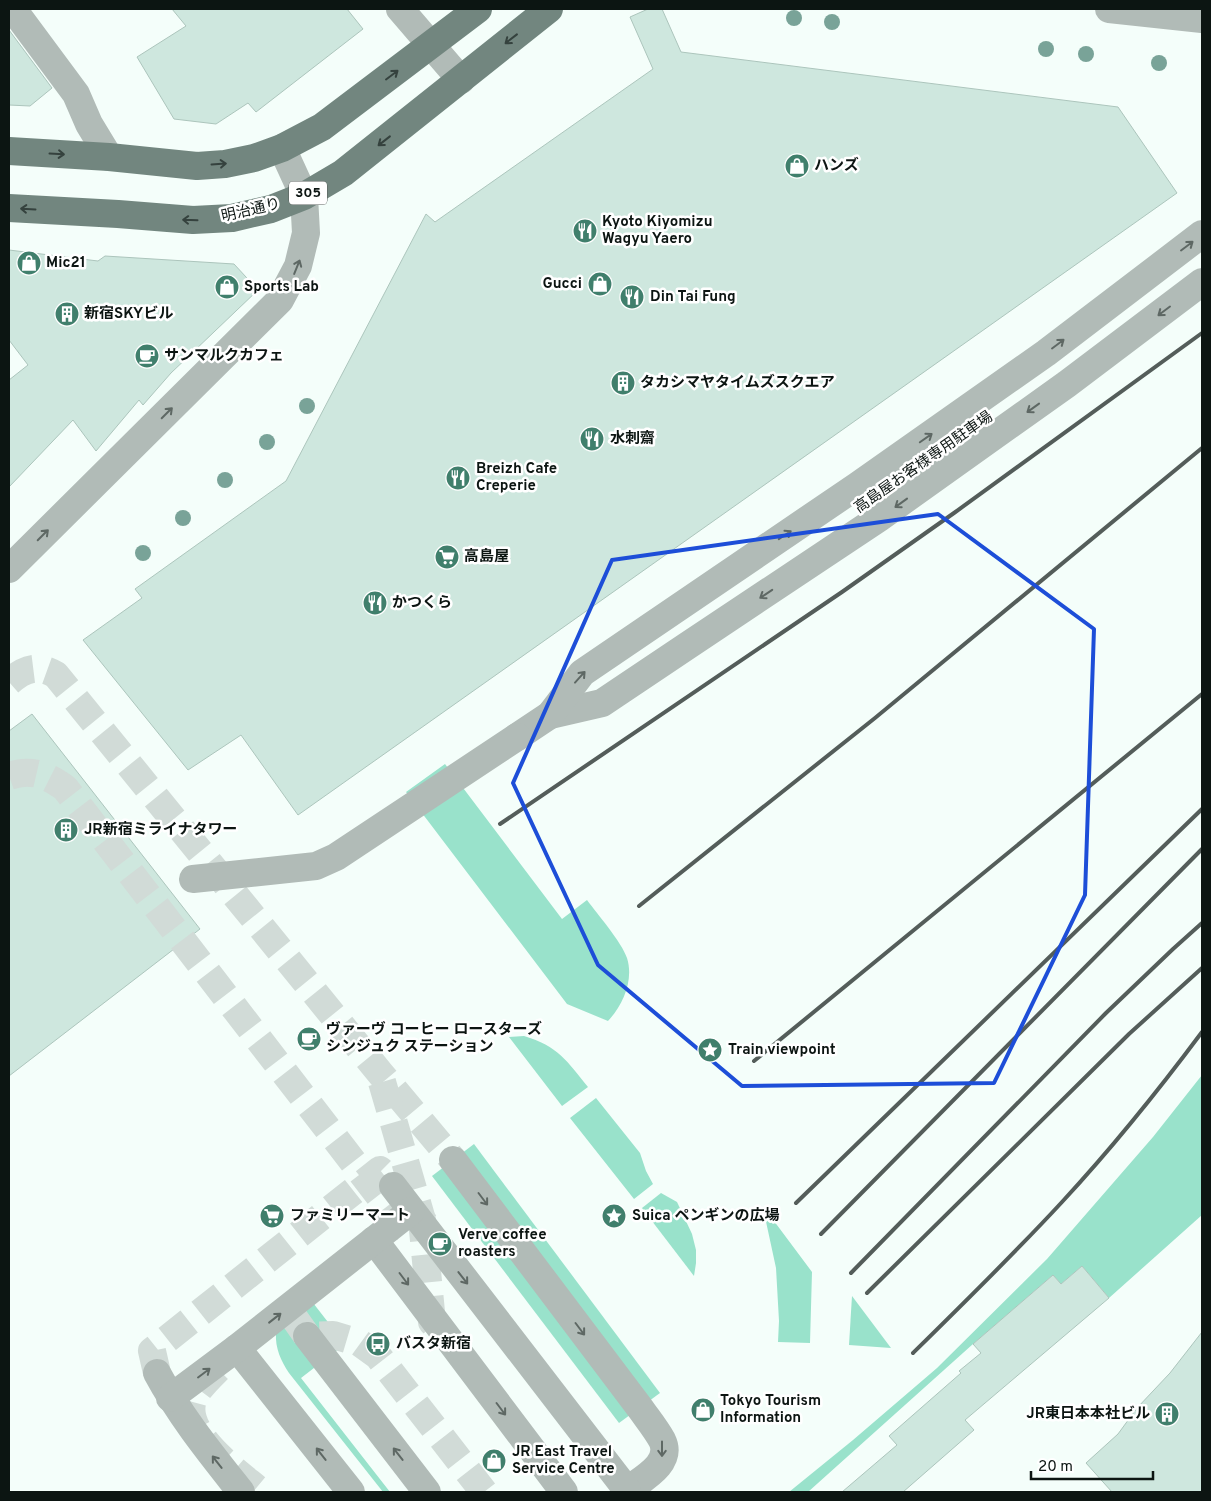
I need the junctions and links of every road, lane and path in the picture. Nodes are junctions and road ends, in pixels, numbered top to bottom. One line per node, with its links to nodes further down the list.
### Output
1 (12, 9): 11 (street)
2 (400, 9): 7 (street)
3 (478, 9): 7 (main road)
4 (549, 9): 8 (main road, 明治通り / 305, one-way to 8)
5 (1109, 9): 6 (street)
6 (1202, 19)
7 (431, 45): 8 (street); 9 (main road, one-way to 7)
8 (461, 80): 12 (main road, 明治通り / 305, one-way to 12)
9 (282, 148): 11 (main road, one-way to 9); 12 (street)
10 (9, 151): 11 (main road, one-way to 11)
11 (109, 157)
12 (304, 196): 13 (main road, 明治通り / 305, one-way to 13); 17 (street, one-way to 12)
13 (9, 208)
14 (1202, 234): 19 (street, one-way to 14)
15 (1202, 258): 18 (street, 高島屋お客様専用駐車場)
16 (1202, 282): 19 (street, one-way to 19)
17 (9, 569)
18 (638, 656)
19 (550, 715): 20 (street, bridge)
20 (193, 879)
21 (453, 1160): 29 (street, one-way to 29)
22 (393, 1186): 23 (street)
23 (411, 1211): 24 (street); 29 (street, one-way to 29)
24 (374, 1240): 26 (street, one-way to 24); 33 (street, one-way to 33)
25 (307, 1336): 32 (street, one-way to 25)
26 (237, 1348): 28 (street, one-way to 26); 31 (street, one-way to 26)
27 (157, 1373): 28 (street)
28 (170, 1398): 30 (street, one-way to 28)
29 (626, 1491)
30 (241, 1492)
31 (351, 1492)
32 (427, 1492)
33 (564, 1492)

